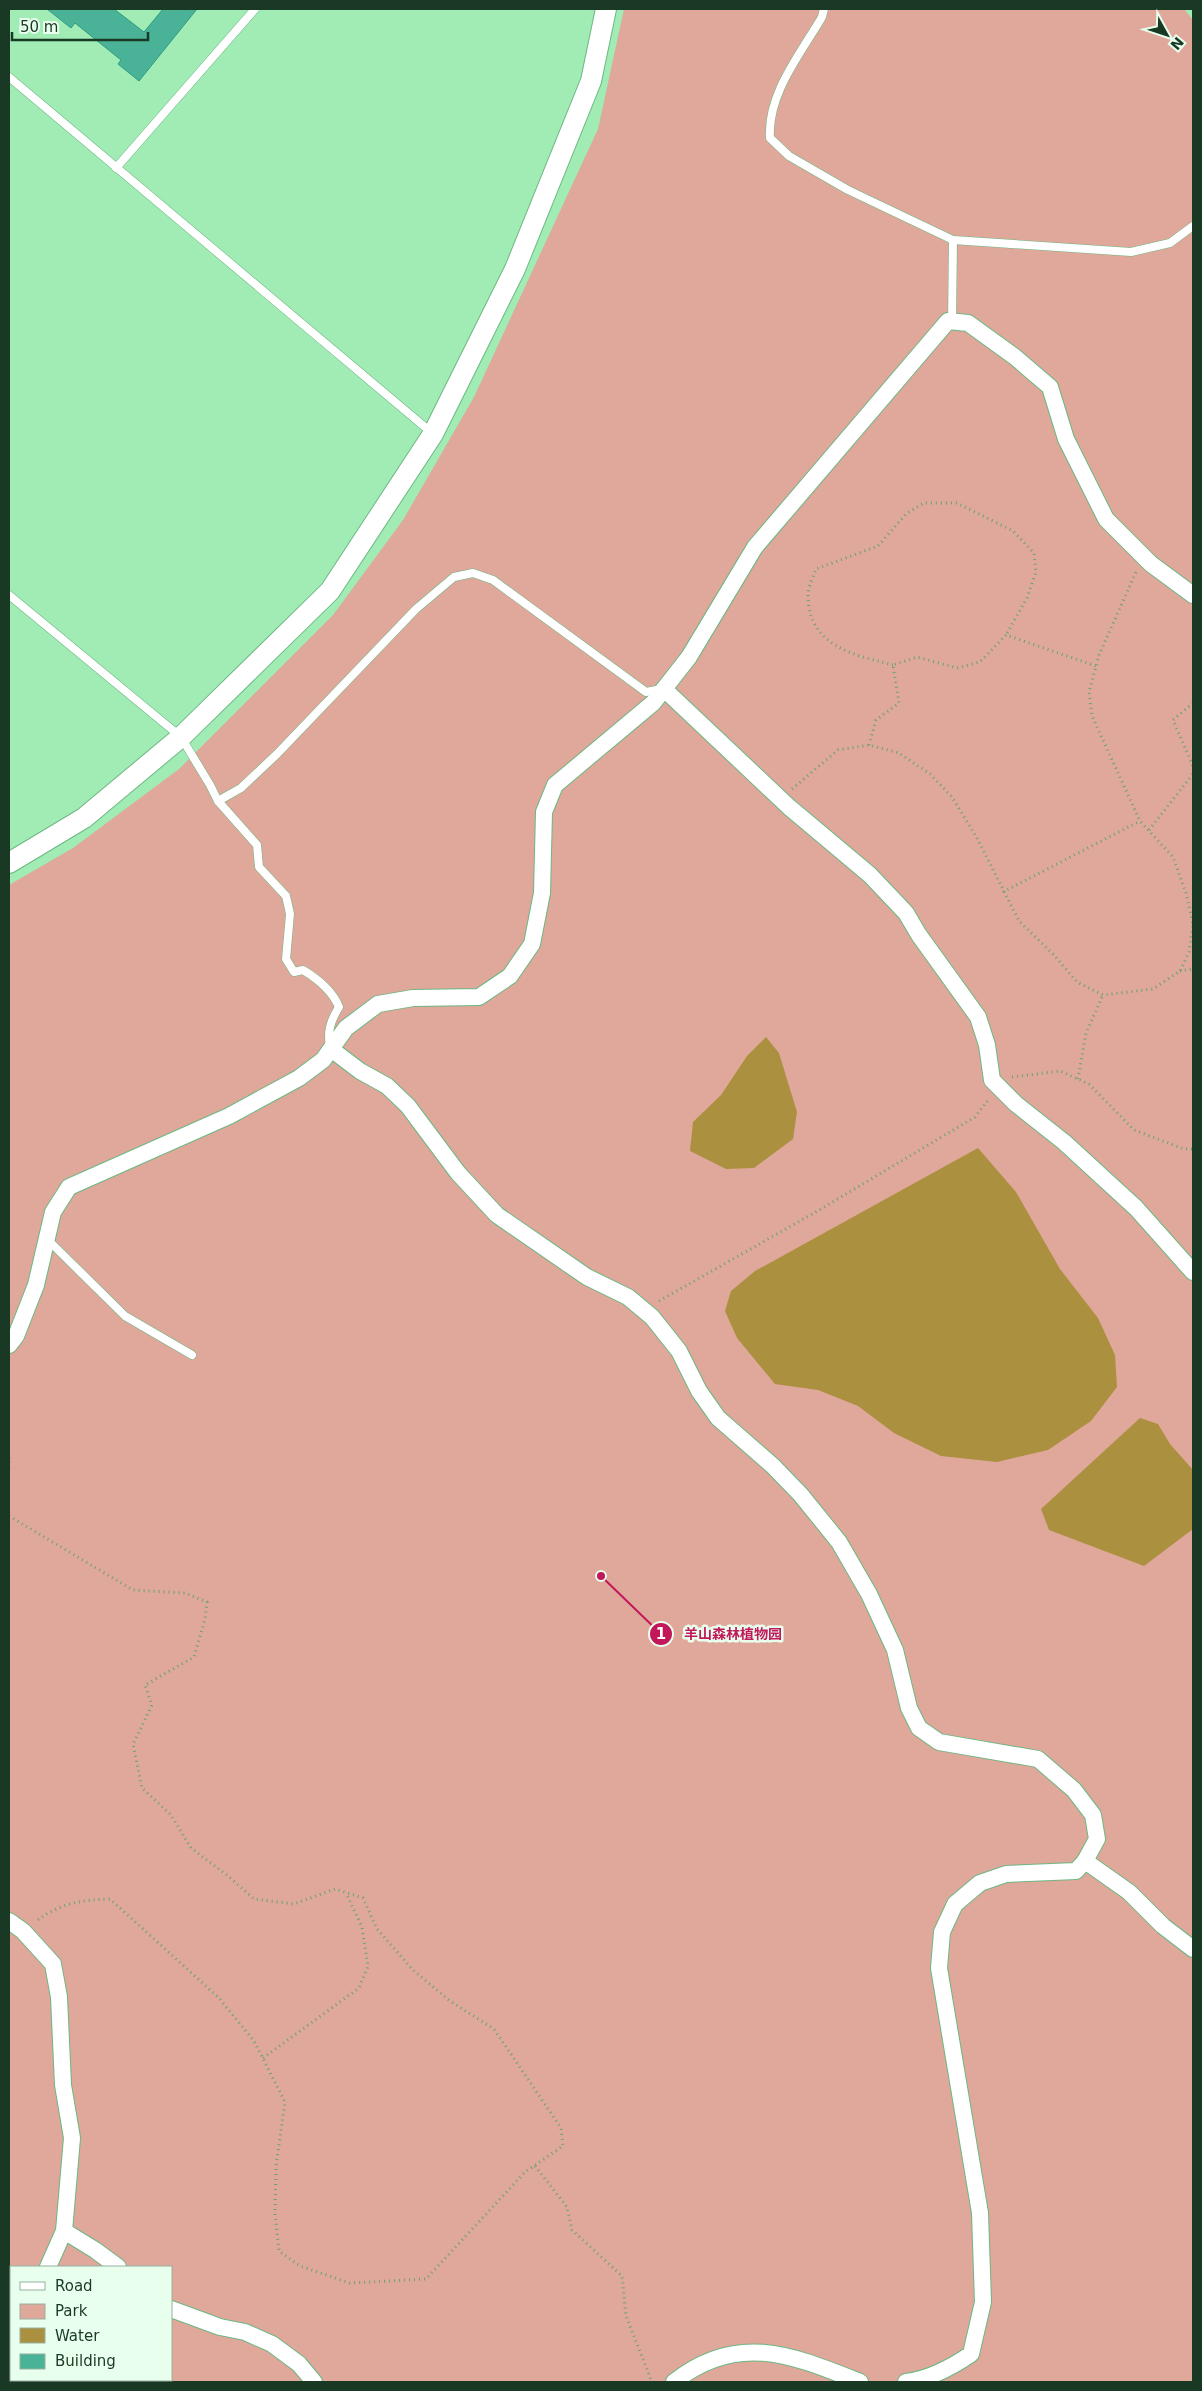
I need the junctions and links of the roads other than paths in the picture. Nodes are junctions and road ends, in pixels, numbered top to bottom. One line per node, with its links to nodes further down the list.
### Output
1 (255, 9): 5 (lane)
2 (606, 9): 9 (street)
3 (824, 9): 7 (lane)
4 (9, 77): 5 (lane)
5 (116, 168): 9 (lane)
6 (1193, 226): 7 (lane)
7 (953, 240): 8 (lane)
8 (952, 321): 11 (street); 12 (street)
9 (434, 434): 13 (street)
10 (9, 595): 13 (lane)
11 (1193, 595)
12 (664, 689): 14 (lane); 16 (street); 18 (street)
13 (181, 737): 14 (lane); 15 (street)
14 (218, 801): 16 (lane)
15 (9, 863)
16 (331, 1049): 17 (street); 21 (street)
17 (46, 1239): 19 (street); 20 (lane)
18 (1193, 1272)
19 (9, 1345)
20 (192, 1355)
21 (1085, 1861): 23 (street); 31 (street)
22 (9, 1921): 24 (street)
23 (1193, 1949)
24 (64, 2231): 25 (street); 26 (street)
25 (48, 2266)
26 (117, 2266)
27 (172, 2309): 28 (street)
28 (314, 2382)
29 (674, 2382): 30 (street)
30 (860, 2382)
31 (906, 2382)

